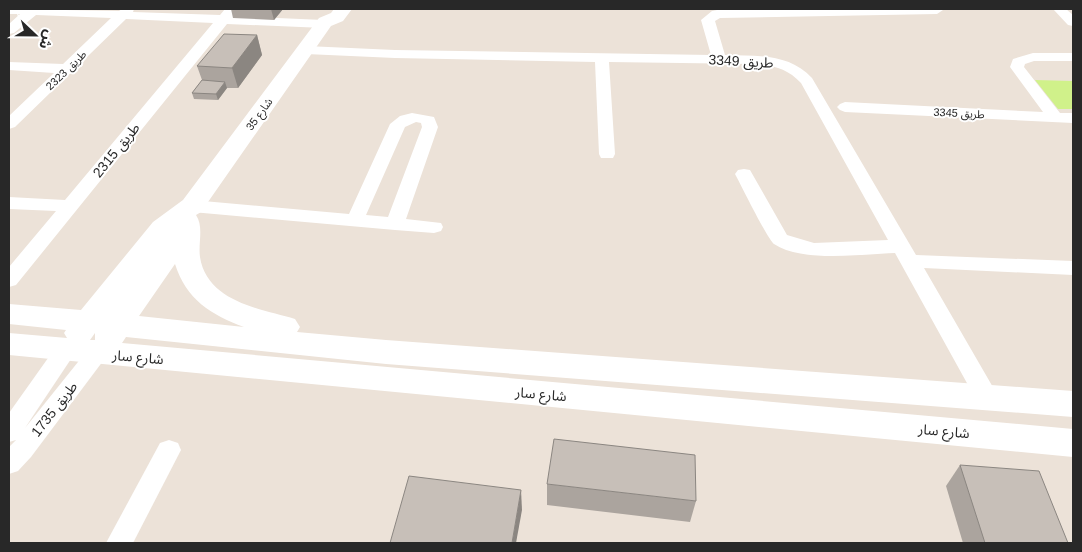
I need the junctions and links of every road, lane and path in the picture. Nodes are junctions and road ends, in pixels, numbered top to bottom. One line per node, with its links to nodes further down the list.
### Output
1 (342, 9): 10 (street, شارع 35)
2 (867, 9): 5 (street); 16 (street)
3 (1059, 9): 11 (street)
4 (9, 10): 6 (street)
5 (936, 10)
6 (33, 11): 7 (street); 12 (street)
7 (62, 11): 8 (street)
8 (126, 12): 9 (street); 18 (street, طريق 2323)
9 (227, 14): 10 (street); 26 (street, طريق 2315)
10 (326, 18): 13 (street, شارع 35)
11 (1073, 22)
12 (9, 30)
13 (306, 50): 14 (street, طريق 3349); 27 (street, شارع 35)
14 (602, 57): 16 (street, طريق 3349); 23 (street)
15 (1073, 57): 20 (street)
16 (718, 59): 31 (street, طريق 3349)
17 (9, 66): 18 (street)
18 (66, 69): 22 (street, طريق 2323)
19 (845, 107): 20 (street, طريق 3345)
20 (1055, 117): 21 (street, طريق 3345)
21 (1073, 118)
22 (9, 124)
23 (607, 154)
24 (744, 174): 31 (street)
25 (9, 203): 26 (street)
26 (69, 206): 33 (street, طريق 2315)
27 (190, 214): 28 (street); 35 (street, شارع 35); 36 (street, شارع 35); 39 (street)
28 (355, 220): 29 (street); 29 (street)
29 (395, 224): 30 (street)
30 (434, 227)
31 (905, 253): 32 (street); 41 (street, طريق 3349)
32 (1073, 268)
33 (9, 280)
34 (9, 314): 35 (street)
35 (87, 322): 36 (street); 38 (street, شارع 35)
36 (118, 324): 39 (street); 40 (street, شارع 35)
37 (9, 344): 38 (street, شارع سار)
38 (66, 350): 40 (street, شارع سار); 43 (street, طريق 1735)
39 (386, 352): 41 (street)
40 (98, 353): 44 (street, شارع سار); 46 (street, طريق 1735)
41 (986, 396): 42 (street)
42 (1073, 404)
43 (9, 432)
44 (1073, 443)
45 (169, 450): 47 (street)
46 (9, 463)
47 (119, 543)

